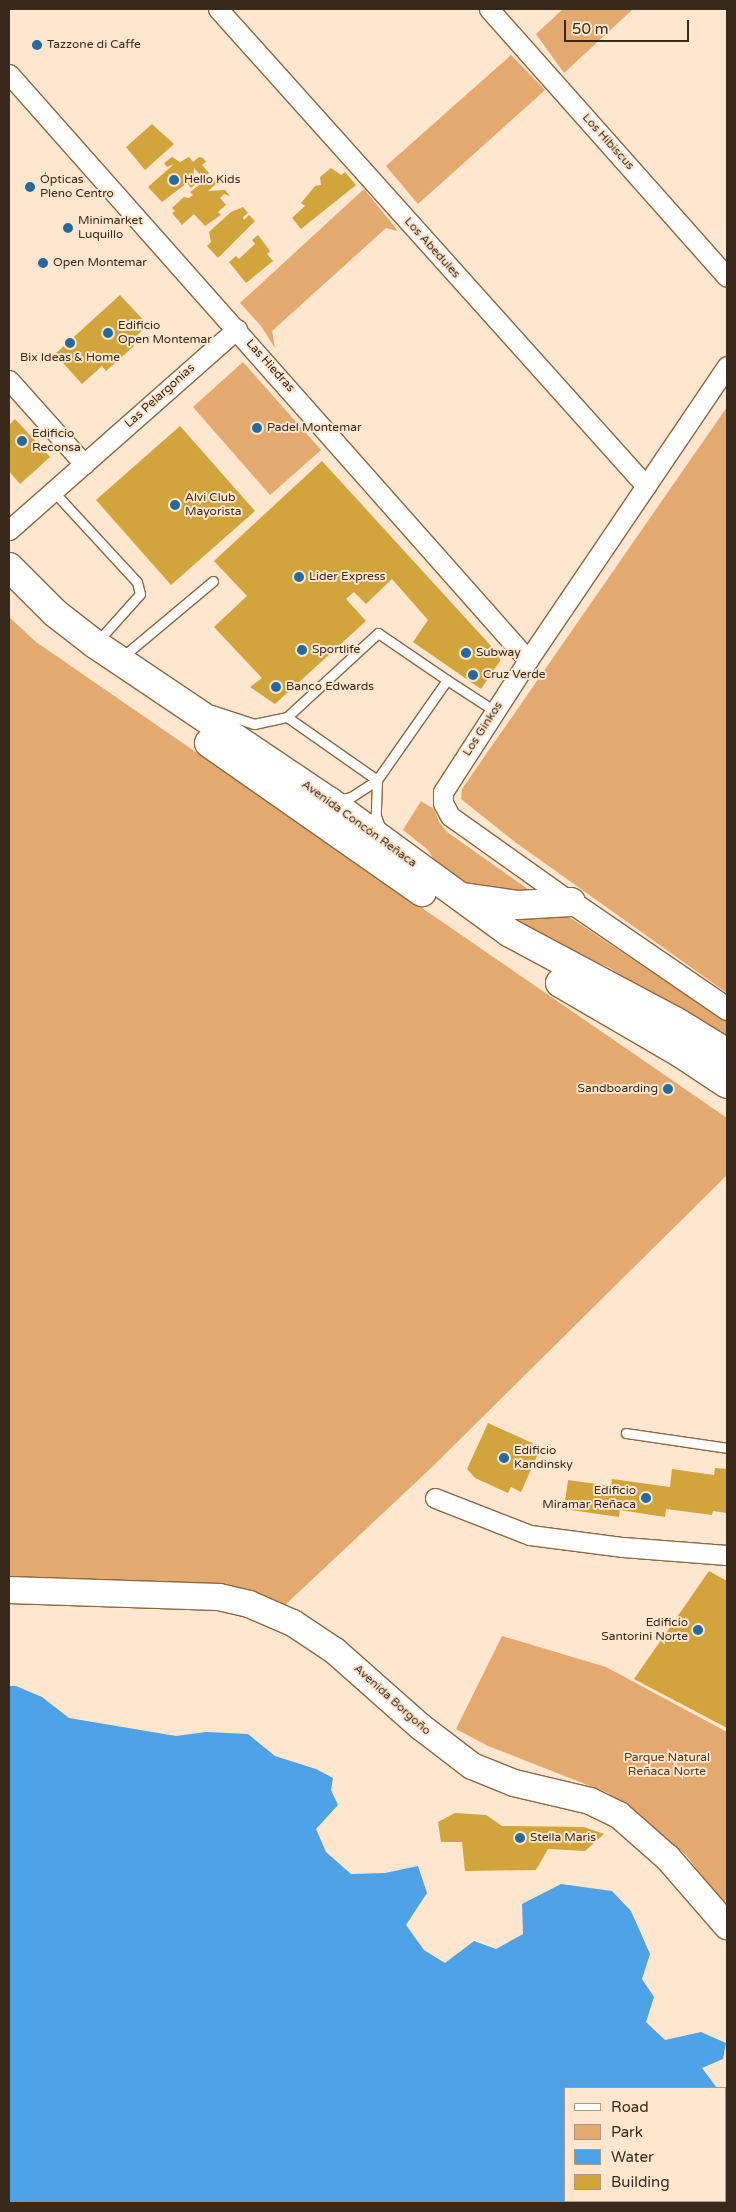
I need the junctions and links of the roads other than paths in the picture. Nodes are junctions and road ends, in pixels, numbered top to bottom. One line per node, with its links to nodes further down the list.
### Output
1 (218, 9): 9 (street, Los Abedules)
2 (489, 9): 4 (street, Los Hibiscus)
3 (9, 74): 5 (street, Las Hiedras)
4 (727, 277)
5 (237, 329): 8 (street, Las Pelargonias); 17 (street, Las Hiedras)
6 (727, 366): 9 (street, Los Ginkos)
7 (9, 380): 8 (street)
8 (84, 464): 10 (street, Las Pelargonias)
9 (646, 486): 17 (street, Los Ginkos)
10 (53, 491): 11 (street, Las Pelargonias); 15 (lane)
11 (9, 530)
12 (9, 567): 15 (main road, Avenida Concón Reñaca)
13 (213, 581): 16 (lane)
14 (9, 596): 24 (main road, Avenida Concón Reñaca)
15 (95, 644): 16 (main road, Avenida Concón Reñaca)
16 (119, 660): 19 (main road, Avenida Concón Reñaca)
17 (528, 660): 20 (street, Los Ginkos)
18 (447, 680): 20 (lane); 21 (lane); 22 (lane)
19 (183, 702): 21 (lane); 23 (main road, Avenida Concón Reñaca)
20 (495, 711): 27 (street, Los Ginkos)
21 (287, 716): 22 (lane)
22 (377, 780): 23 (lane); 25 (lane)
23 (329, 801): 24 (lane); 25 (main road, Avenida Concón Reñaca)
24 (301, 806): 30 (main road, Avenida Concón Reñaca)
25 (395, 848): 26 (main road, Avenida Concón Reñaca)
26 (456, 896): 27 (main road); 29 (main road, Avenida Concón Reñaca)
27 (571, 902): 28 (street, Los Ginkos)
28 (727, 1009)
29 (727, 1053)
30 (727, 1084)
31 (626, 1433): 32 (lane)
32 (727, 1448)
33 (436, 1498): 34 (street)
34 (727, 1555)
35 (9, 1590): 36 (main road, Avenida Borgoño)
36 (727, 1926)

